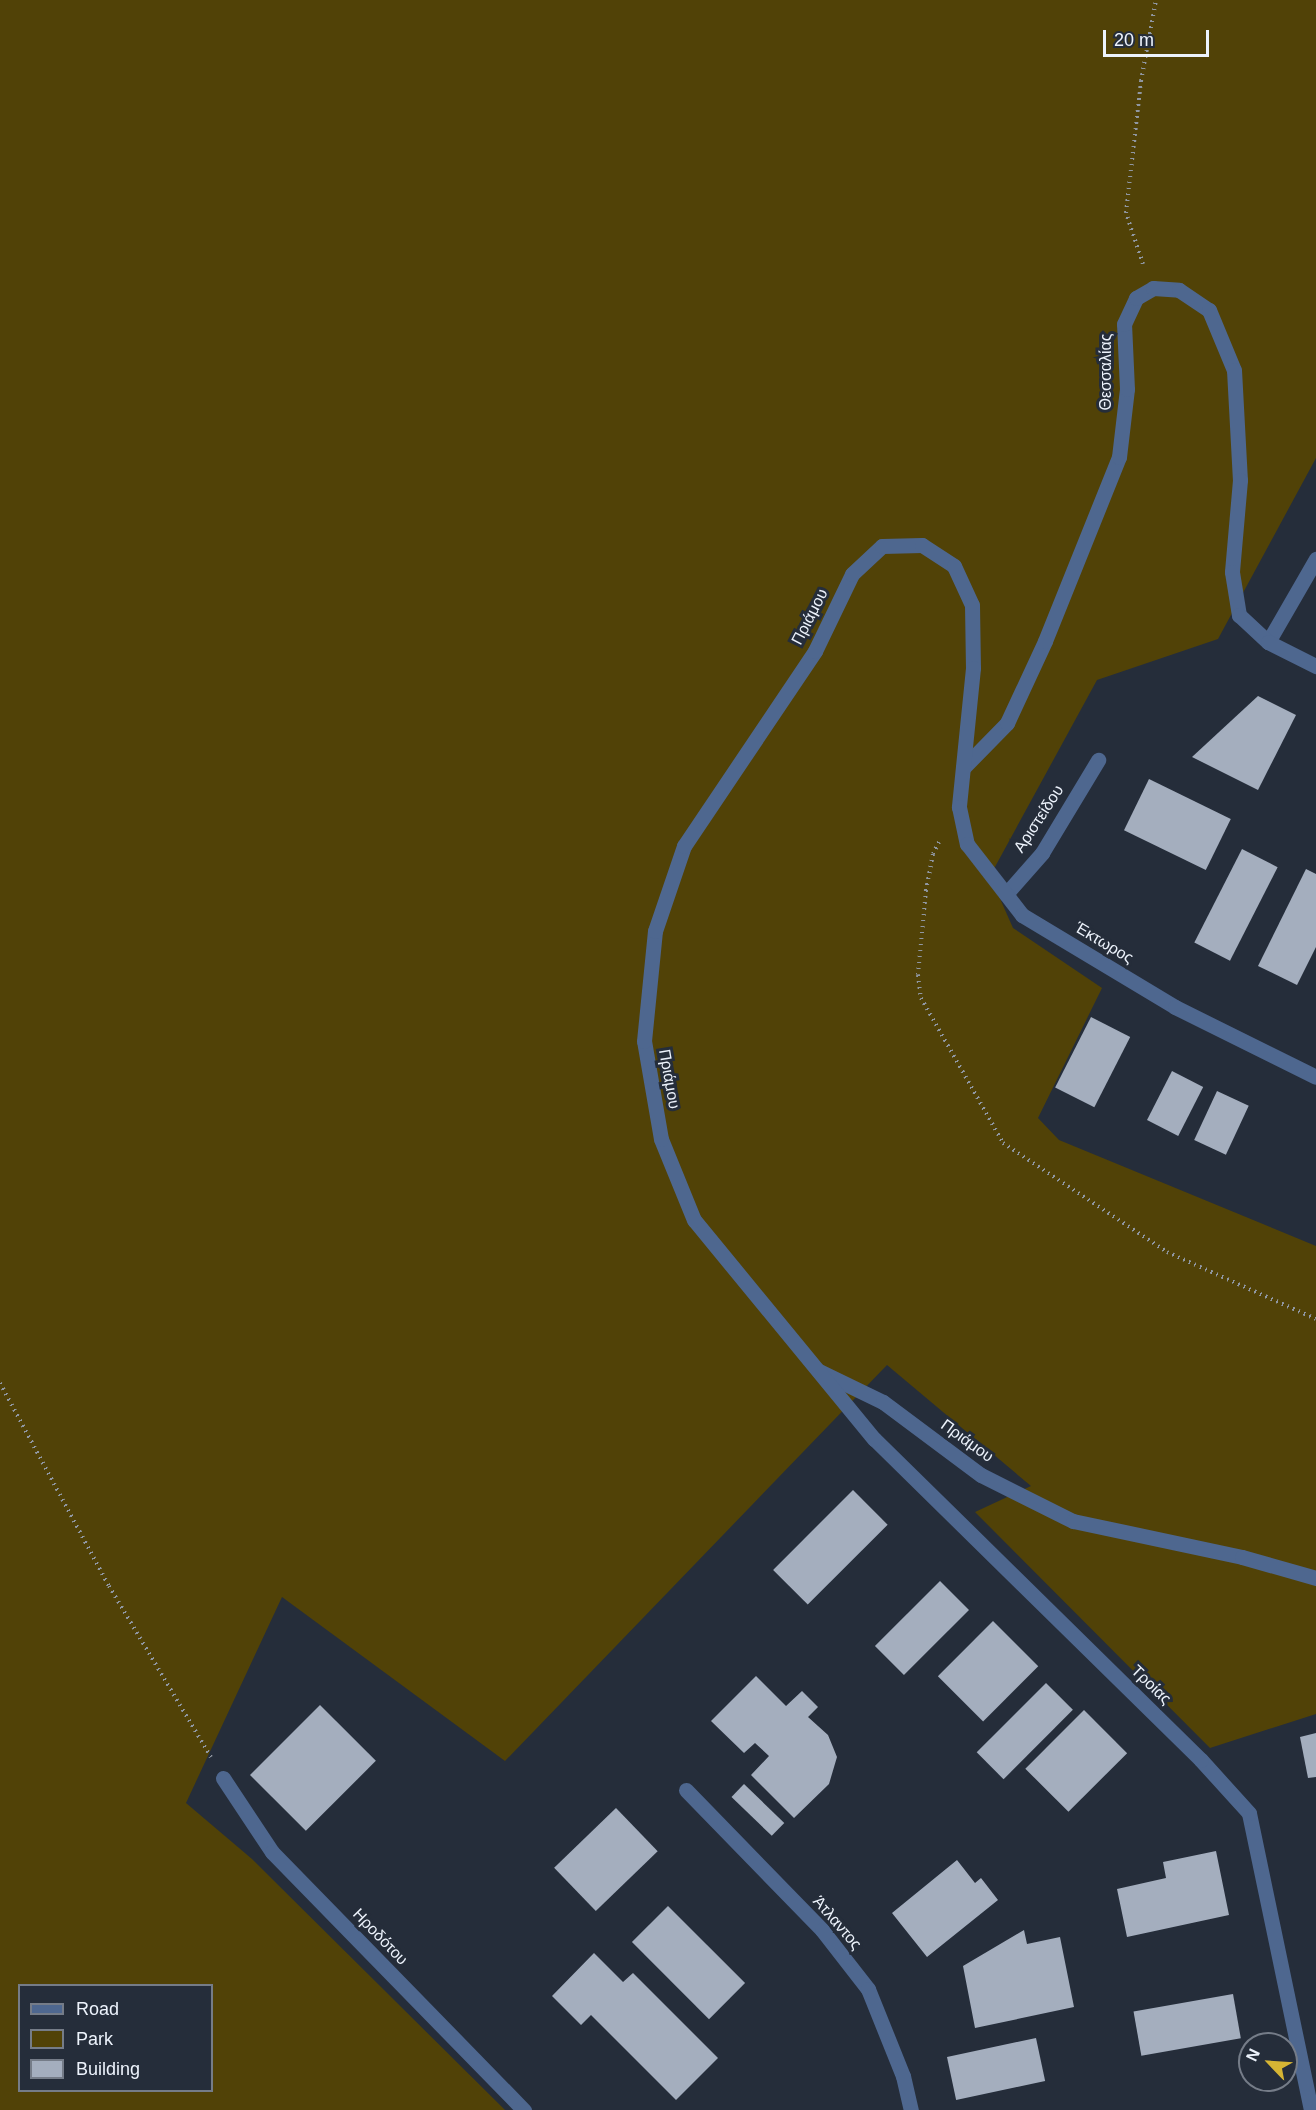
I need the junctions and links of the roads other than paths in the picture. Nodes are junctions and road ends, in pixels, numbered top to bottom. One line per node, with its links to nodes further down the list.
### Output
1 (1316, 559): 2 (street)
2 (1268, 642): 3 (street); 5 (street, Θεσσαλίας)
3 (1316, 666)
4 (1098, 760): 6 (street, Αριστείδου)
5 (963, 768): 6 (street, Έκτωρος); 8 (street, Πριάμου)
6 (1006, 894): 7 (street, Έκτωρος)
7 (1316, 1077)
8 (814, 1368): 9 (street, Πριάμου); 14 (street, Τροίας)
9 (1316, 1578)
10 (223, 1778): 12 (street, Ηροδότου)
11 (686, 1790): 13 (street, Άτλαντος)
12 (524, 2110)
13 (911, 2110)
14 (1311, 2110)

